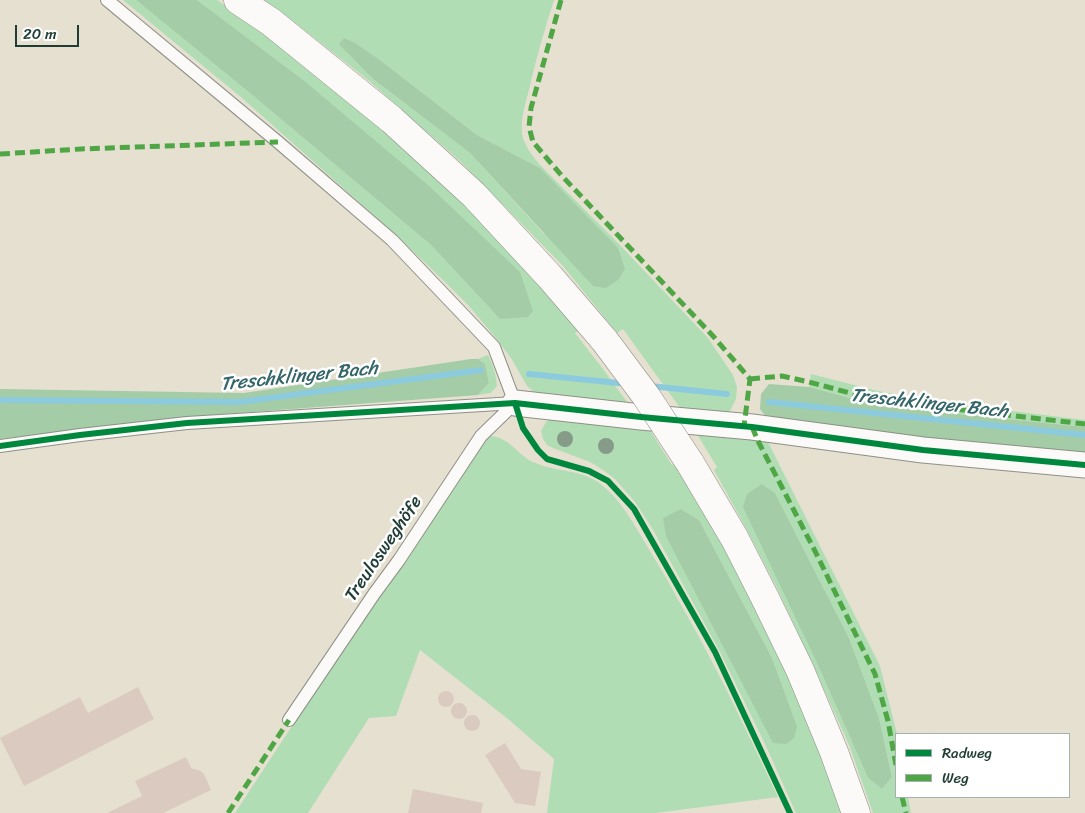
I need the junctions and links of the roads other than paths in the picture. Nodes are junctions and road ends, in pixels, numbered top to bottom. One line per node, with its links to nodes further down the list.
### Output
1 (107, 0): 3 (lane)
2 (238, 0): 7 (main road, bridge)
3 (515, 404): 4 (lane); 5 (street); 6 (lane, Treulosweghöfe)
4 (0, 446)
5 (1085, 465)
6 (289, 720)
7 (856, 813)

